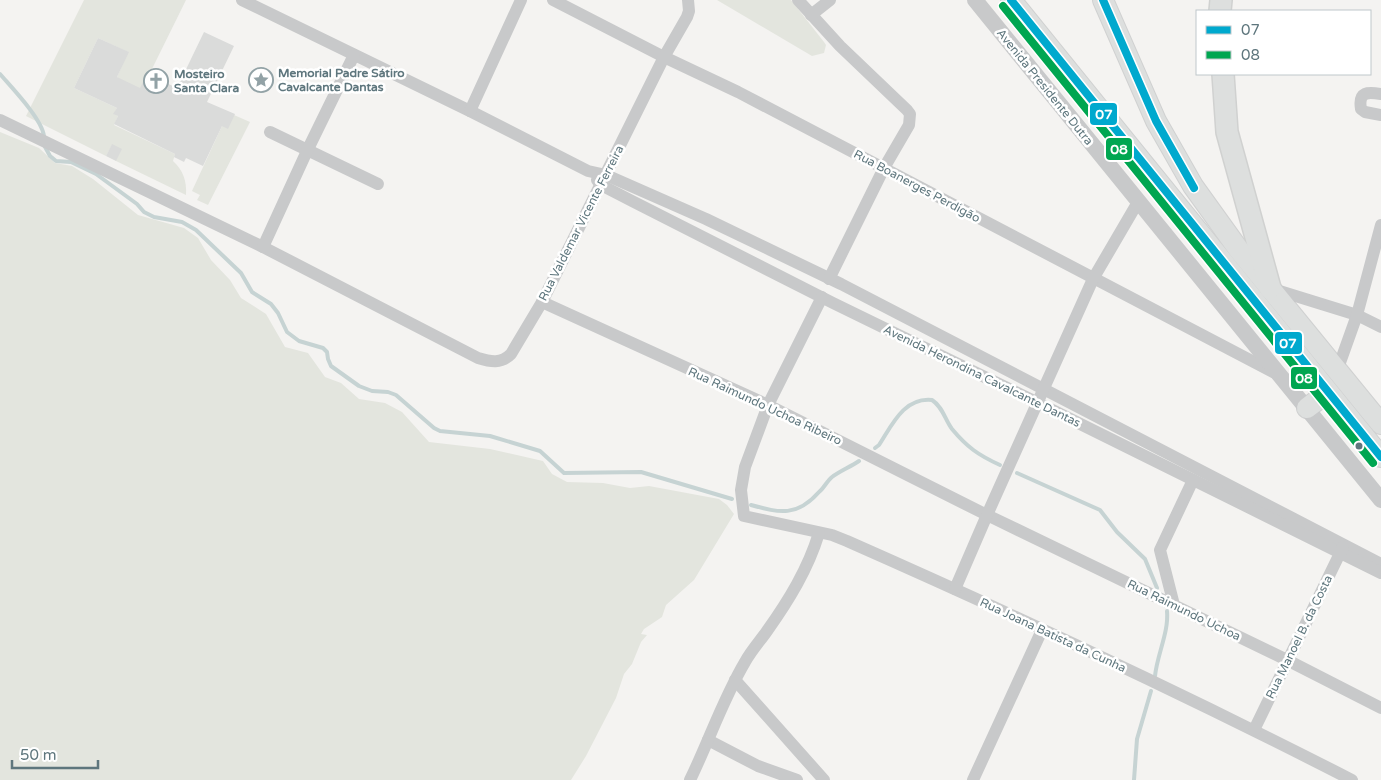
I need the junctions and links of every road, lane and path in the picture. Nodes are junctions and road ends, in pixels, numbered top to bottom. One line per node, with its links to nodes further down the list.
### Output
1 (242, 0): 11 (street, Avenida Herondina Cavalcante Dantas)
2 (521, 0): 15 (street)
3 (553, 0): 12 (street, Rua Boanerges Perdigão)
4 (688, 0): 12 (street, Rua Valdemar Vicente Ferreira)
5 (798, 0): 10 (street)
6 (830, 0): 10 (street)
7 (975, 0): 23 (street, Avenida Presidente Dutra)
8 (1011, 0): 37 (main road)
9 (1104, 0): 29 (main road)
10 (811, 15): 20 (street)
11 (354, 55): 15 (street, Avenida Herondina Cavalcante Dantas); 19 (street)
12 (664, 57): 20 (street, Rua Boanerges Perdigão); 21 (street, Rua Valdemar Vicente Ferreira)
13 (1223, 75): 29 (highway)
14 (1381, 94): 16 (street)
15 (470, 111): 21 (street, Avenida Herondina Cavalcante Dantas)
16 (1381, 115)
17 (0, 120): 25 (street)
18 (270, 132): 19 (street)
19 (307, 151): 22 (street); 25 (street)
20 (884, 168): 26 (street); 27 (street, Rua Boanerges Perdigão)
21 (604, 180): 26 (street, Avenida Herondina Cavalcante Dantas); 30 (street, Avenida Herondina Cavalcante Dantas); 31 (street, Rua Valdemar Vicente Ferreira)
22 (378, 184)
23 (1138, 202): 27 (street); 35 (street, Avenida Presidente Dutra)
24 (1381, 225): 32 (street)
25 (263, 247): 31 (street, Rua Valdemar Vicente Ferreira)
26 (829, 279): 28 (street, Avenida Herondina Cavalcante Dantas)
27 (1094, 279): 35 (street, Rua Boanerges Perdigão); 36 (street)
28 (841, 284): 30 (street); 36 (street, Avenida Herondina Cavalcante Dantas)
29 (1270, 288): 32 (street); 34 (main road)
30 (827, 300): 38 (street, Avenida Herondina Cavalcante Dantas); 39 (street)
31 (542, 302): 39 (street, Rua Raimundo Uchoa Ribeiro)
32 (1357, 315): 33 (street); 34 (street)
33 (1381, 327)
34 (1337, 371): 41 (main road)
35 (1280, 375): 40 (street, Avenida Presidente Dutra)
36 (1044, 389): 38 (street); 47 (street, Avenida Herondina Cavalcante Dantas)
37 (1328, 392): 40 (main road); 42 (main road)
38 (1038, 402): 43 (street, Avenida Herondina Cavalcante Dantas); 45 (street)
39 (768, 405): 45 (street, Rua Raimundo Uchoa Ribeiro); 46 (street, Rua Joana Batista da Cunha)
40 (1307, 408): 44 (street, Avenida Presidente Dutra)
41 (1381, 424)
42 (1381, 457)
43 (1193, 480): 47 (street, Avenida Herondina Cavalcante Dantas); 51 (street)
44 (1381, 500)
45 (986, 515): 50 (street); 51 (street, Rua Raimundo Uchoa)
46 (819, 533): 50 (street, Rua Joana Batista da Cunha); 54 (street)
47 (1342, 549): 48 (street, Avenida Herondina Cavalcante Dantas); 49 (street, Avenida Herondina Cavalcante Dantas); 53 (street, Rua Manoel B. da Costa)
48 (1381, 564)
49 (1381, 573)
50 (955, 589): 52 (street, Rua Joana Batista da Cunha)
51 (1174, 606): 53 (street, Rua Raimundo Uchoa)
52 (1042, 630): 56 (street, Rua Joana Batista da Cunha); 61 (street)
53 (1287, 660): 55 (street, Rua Raimundo Uchoa); 56 (street, Rua Manoel B. da Costa)
54 (735, 680): 57 (street); 60 (street)
55 (1381, 708)
56 (1254, 730): 62 (street, Rua Joana Batista da Cunha)
57 (708, 740): 58 (street); 59 (street)
58 (690, 780)
59 (797, 780)
60 (824, 780)
61 (973, 780)
62 (1352, 780)

